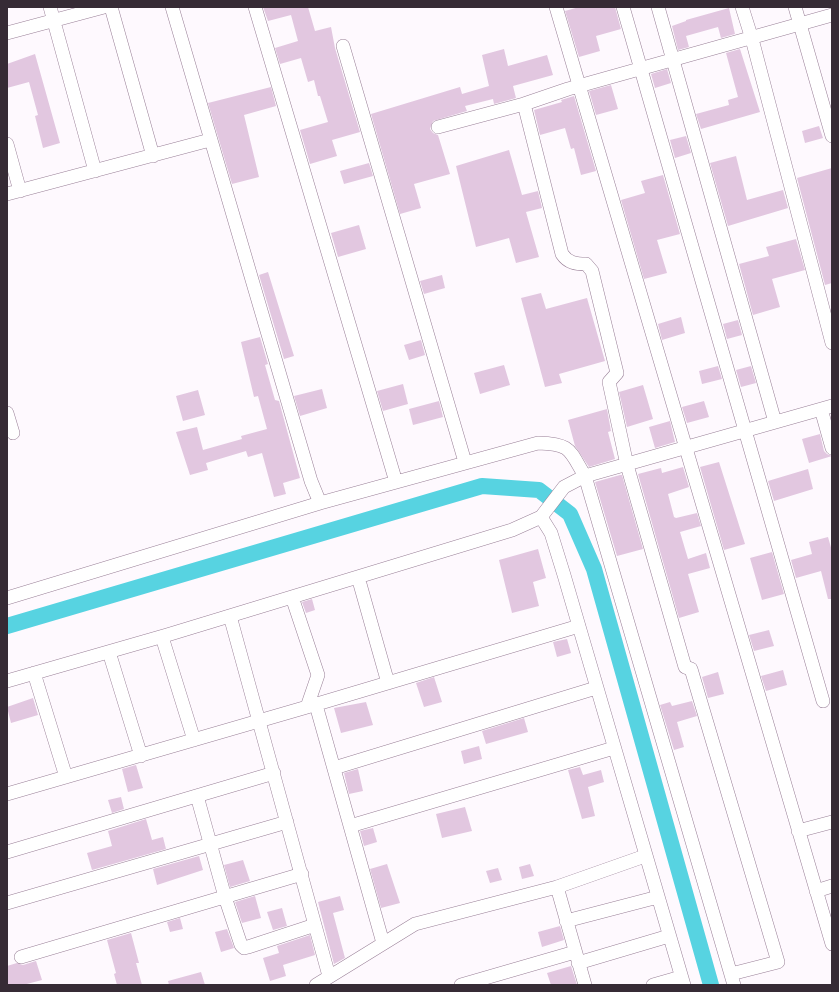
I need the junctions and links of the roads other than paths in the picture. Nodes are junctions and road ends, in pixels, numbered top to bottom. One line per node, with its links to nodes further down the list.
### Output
1 (50, 7): 12 (street)
2 (104, 7): 12 (street)
3 (111, 7): 25 (street)
4 (172, 7): 23 (street)
5 (256, 7): 40 (street)
6 (556, 7): 19 (street)
7 (623, 7): 18 (street)
8 (658, 7): 17 (street)
9 (742, 7): 15 (street)
10 (795, 7): 13 (street)
11 (832, 15): 13 (street)
12 (54, 21): 14 (street); 26 (street)
13 (800, 25): 15 (street); 22 (street)
14 (7, 33)
15 (752, 39): 17 (street); 29 (street)
16 (343, 46): 37 (street)
17 (673, 60): 18 (street); 32 (street)
18 (640, 69): 19 (street); 33 (street)
19 (579, 86): 20 (street); 35 (street)
20 (524, 104): 21 (street); 38 (street)
21 (438, 127)
22 (832, 136)
23 (210, 140): 25 (street); 41 (street)
24 (7, 144): 27 (street)
25 (153, 156): 26 (street)
26 (95, 171): 27 (street)
27 (20, 191): 28 (street)
28 (7, 194)
29 (832, 343)
30 (826, 408): 32 (street); 36 (street)
31 (7, 413): 34 (street)
32 (775, 422): 33 (street)
33 (744, 431): 35 (street); 54 (street)
34 (13, 433)
35 (686, 448): 38 (street); 68 (street)
36 (832, 448)
37 (465, 462): 39 (street); 40 (street)
38 (627, 465): 39 (street); 87 (street)
39 (585, 476): 42 (street); 87 (street)
40 (396, 482): 41 (street)
41 (320, 503): 45 (street)
42 (543, 514): 43 (street); 47 (street)
43 (358, 577): 44 (street); 52 (street)
44 (292, 597): 46 (street); 55 (street)
45 (7, 598)
46 (230, 616): 48 (street); 56 (street)
47 (579, 626): 52 (street); 53 (street)
48 (162, 637): 49 (street); 57 (street)
49 (109, 652): 50 (street); 59 (street)
50 (34, 673): 51 (street); 62 (street)
51 (7, 681)
52 (388, 683): 55 (street)
53 (596, 688): 58 (street); 60 (street)
54 (823, 701)
55 (312, 706): 56 (street); 60 (street)
56 (260, 721): 57 (street); 61 (street)
57 (194, 740): 59 (street)
58 (614, 748): 67 (street); 71 (street)
59 (141, 756): 62 (street)
60 (334, 768): 67 (street)
61 (274, 773): 64 (street); 65 (street)
62 (66, 777): 63 (street)
63 (7, 794)
64 (197, 796): 69 (street); 70 (street)
65 (287, 822): 69 (street); 72 (street)
66 (832, 822): 68 (street)
67 (350, 826): 82 (street)
68 (798, 831): 75 (street)
69 (209, 844): 76 (street); 78 (street)
70 (7, 852)
71 (646, 856): 74 (street); 77 (street)
72 (302, 874): 76 (street); 80 (street)
73 (832, 886): 75 (street)
74 (557, 887): 79 (street); 82 (street)
75 (816, 891): 83 (street)
76 (225, 897): 80 (street); 84 (street)
77 (658, 897): 79 (street); 81 (street)
78 (7, 904)
79 (566, 921): 85 (street)
80 (315, 925): 86 (street)
81 (669, 936): 85 (street); 88 (street)
82 (383, 943): 86 (street)
83 (832, 944)
84 (21, 957)
85 (576, 958): 90 (street); 91 (street)
86 (329, 976): 89 (street)
87 (733, 980)
88 (683, 981): 92 (street)
89 (316, 985)
90 (461, 985)
91 (584, 985)
92 (653, 985)

